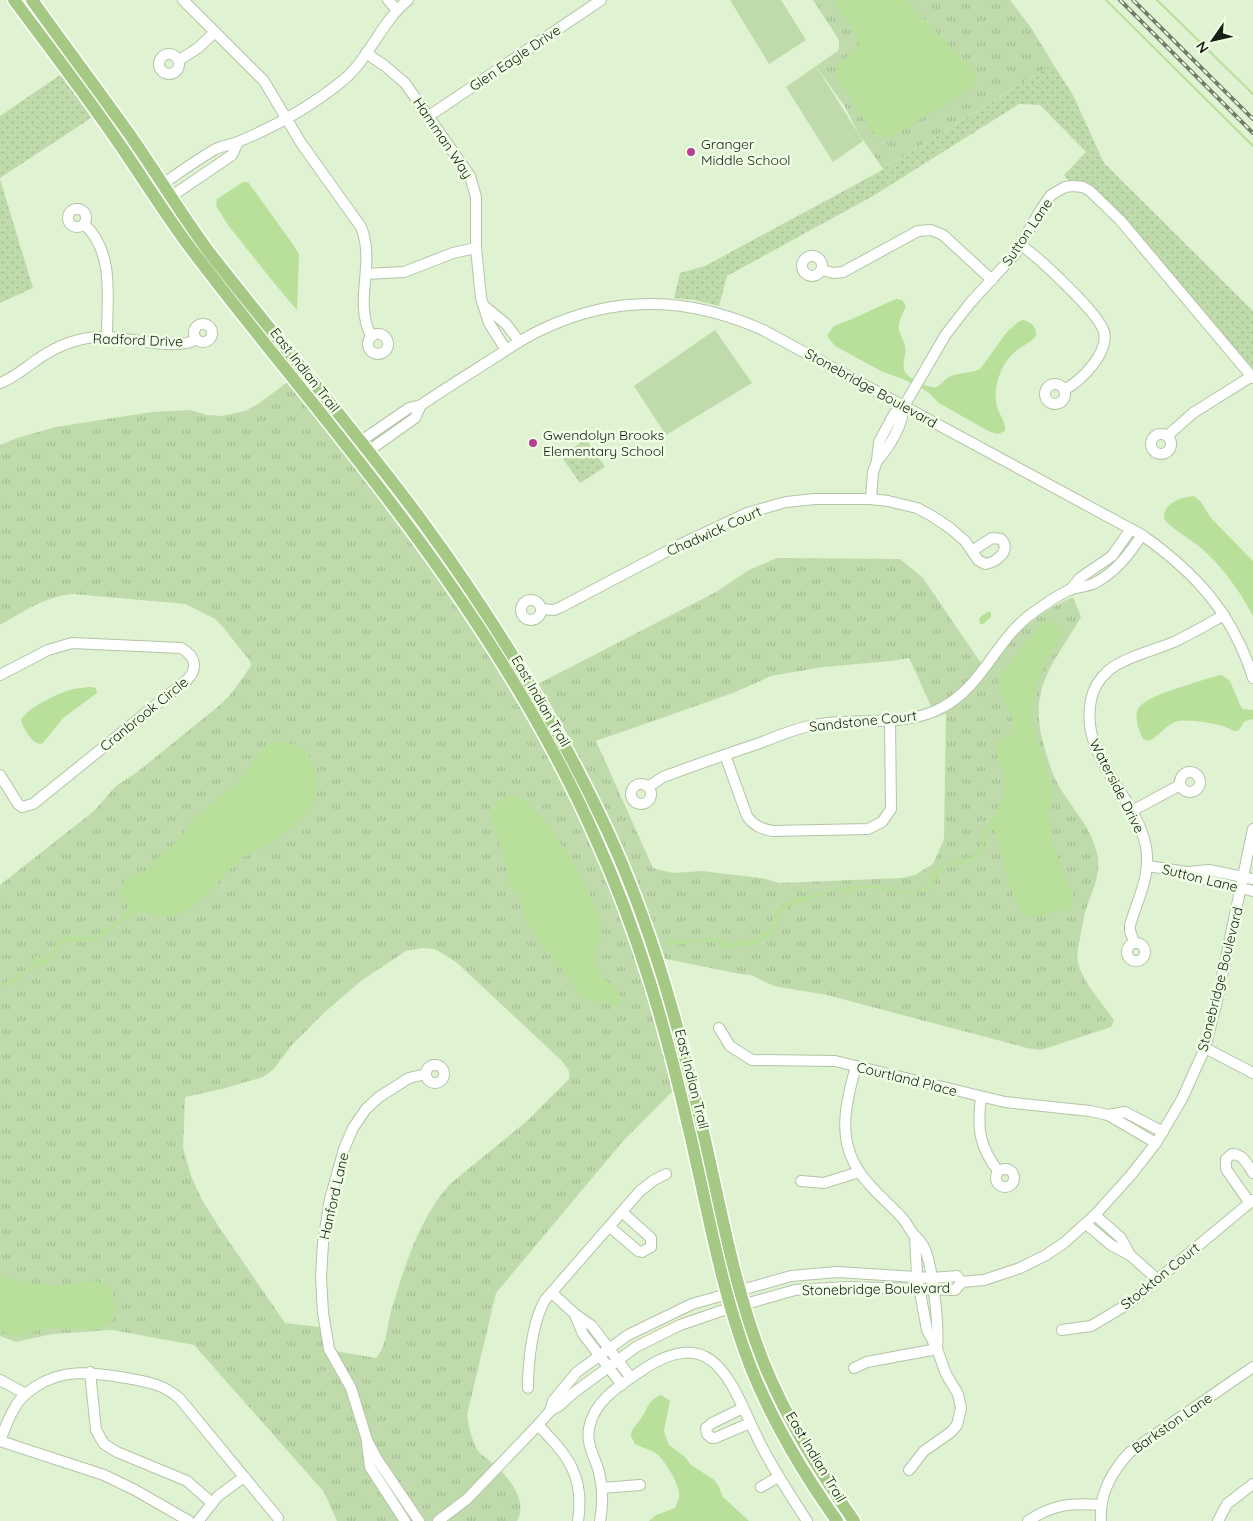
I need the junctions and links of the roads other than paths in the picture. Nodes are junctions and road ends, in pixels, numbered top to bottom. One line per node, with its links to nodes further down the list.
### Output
1 (14, 0): 15 (main road, East Indian Trail)
2 (32, 0): 14 (main road, East Indian Trail)
3 (183, 0): 8 (street)
4 (388, 0): 7 (street)
5 (408, 0): 7 (street)
6 (601, 0): 11 (street, Glen Eagle Drive)
7 (396, 9): 9 (street)
8 (215, 32): 10 (street); 12 (street)
9 (366, 53): 11 (street, Hamman Way); 12 (street)
10 (179, 60)
11 (429, 116): 20 (street, Hamman Way)
12 (287, 119): 13 (street); 22 (street)
13 (238, 142): 14 (street); 16 (street)
14 (163, 184): 15 (street); 16 (main road, East Indian Trail)
15 (151, 192): 17 (main road, East Indian Trail)
16 (171, 196): 17 (street); 35 (main road, East Indian Trail)
17 (160, 204): 36 (main road, East Indian Trail)
18 (84, 224): 25 (street)
19 (1021, 245): 23 (street, Sutton Lane); 30 (street, Sutton Lane); 32 (street)
20 (476, 248): 22 (street); 24 (street, Hamman Way)
21 (821, 270): 23 (street)
22 (366, 274): 26 (street)
23 (992, 280): 33 (street, Sutton Lane)
24 (483, 305): 28 (street); 29 (street, Hamman Way)
25 (106, 336): 27 (street, Radford Drive); 31 (street, Radford Drive)
26 (371, 336)
27 (196, 339)
28 (519, 341): 29 (street, Stonebridge Boulevard); 33 (street, Stonebridge Boulevard)
29 (506, 350): 35 (street, Stonebridge Boulevard)
30 (1252, 377): 34 (street)
31 (0, 384)
32 (1064, 390)
33 (904, 406): 37 (street, Sutton Lane); 38 (street, Stonebridge Boulevard)
34 (1167, 436)
35 (364, 446): 36 (street, Stonebridge Boulevard); 86 (main road, East Indian Trail)
36 (353, 454): 88 (main road, East Indian Trail)
37 (871, 499): 40 (street, Chadwick Court); 42 (street, Chadwick Court)
38 (1132, 529): 39 (street, Stonebridge Boulevard); 41 (street, Sandstone Court)
39 (1142, 535): 41 (street, Sandstone Court); 43 (street, Stonebridge Boulevard)
40 (972, 551)
41 (1070, 590): 46 (street, Sandstone Court)
42 (541, 609)
43 (1224, 615): 45 (street, Stonebridge Boulevard); 51 (street, Waterside Drive)
44 (0, 675): 48 (street, Cranbrook Circle)
45 (1253, 678)
46 (890, 720): 47 (street, Sandstone Court); 47 (street)
47 (725, 755): 50 (street, Sandstone Court)
48 (0, 775)
49 (1180, 785): 51 (street)
50 (648, 787)
51 (1132, 810): 53 (street, Waterside Drive)
52 (1253, 829): 55 (street, Stonebridge Boulevard)
53 (1148, 866): 54 (street, Sutton Lane); 58 (street, Waterside Drive)
54 (1187, 872): 55 (street); 56 (street, Sutton Lane)
55 (1248, 878): 56 (street, Stonebridge Boulevard)
56 (1242, 888): 57 (street, Sutton Lane); 60 (street, Stonebridge Boulevard)
57 (1253, 891)
58 (1134, 942)
59 (719, 1028): 61 (street, Courtland Place)
60 (1205, 1048): 62 (street); 66 (street, Stonebridge Boulevard)
61 (856, 1066): 64 (street, Courtland Place); 69 (street)
62 (1253, 1073)
63 (426, 1074): 110 (street, Hanford Lane)
64 (981, 1097): 65 (street, Courtland Place); 68 (street)
65 (1108, 1115): 66 (street, Courtland Place); 67 (street, Courtland Place)
66 (1163, 1132): 67 (street, Stonebridge Boulevard)
67 (1156, 1143): 75 (street, Stonebridge Boulevard)
68 (998, 1171)
69 (859, 1172): 72 (street); 78 (street)
70 (1253, 1173): 73 (street, Stockton Court)
71 (666, 1174): 74 (street)
72 (801, 1181)
73 (1251, 1201): 82 (street, Stockton Court)
74 (622, 1212): 77 (street); 77 (street)
75 (1095, 1215): 76 (street, Stonebridge Boulevard); 79 (street)
76 (1086, 1224): 79 (street); 83 (street, Stonebridge Boulevard)
77 (610, 1227): 87 (street)
78 (915, 1236): 80 (street); 81 (street)
79 (1130, 1255): 82 (street)
80 (917, 1276): 81 (street, Stonebridge Boulevard); 84 (street); 86 (street, Stonebridge Boulevard)
81 (932, 1278): 83 (street, Stonebridge Boulevard); 85 (street)
82 (1157, 1280): 92 (street, Stockton Court)
83 (962, 1282): 85 (street, Stonebridge Boulevard)
84 (920, 1290): 85 (street, Stonebridge Boulevard); 89 (street, Stonebridge Boulevard); 94 (street)
85 (933, 1290): 94 (street)
86 (740, 1291): 88 (street, Stonebridge Boulevard); 89 (main road, East Indian Trail)
87 (552, 1293): 91 (street); 104 (street)
88 (727, 1295): 90 (main road, East Indian Trail); 93 (street, Stonebridge Boulevard)
89 (744, 1305): 90 (street, Stonebridge Boulevard); 131 (main road, East Indian Trail)
90 (730, 1309): 96 (street, Stonebridge Boulevard); 130 (main road, East Indian Trail)
91 (575, 1314): 93 (street); 95 (street)
92 (1062, 1330)
93 (608, 1349): 95 (street, Stonebridge Boulevard); 96 (street)
94 (937, 1349): 99 (street); 112 (street)
95 (598, 1356): 97 (street); 107 (street, Stonebridge Boulevard)
96 (617, 1360): 97 (street, Stonebridge Boulevard); 101 (street)
97 (608, 1367): 103 (street); 107 (street, Stonebridge Boulevard)
98 (1253, 1367): 120 (street, Barkston Lane)
99 (854, 1368)
100 (90, 1372): 105 (street); 114 (street); 119 (street)
101 (631, 1378): 103 (street); 106 (street)
102 (0, 1380): 105 (street)
103 (622, 1385): 118 (street)
104 (528, 1388)
105 (26, 1394): 111 (street)
106 (743, 1408): 108 (street); 108 (street)
107 (550, 1411): 109 (street, Stonebridge Boulevard)
108 (750, 1423): 113 (street)
109 (538, 1425): 126 (street, Stonebridge Boulevard); 127 (street)
110 (368, 1440): 124 (street, Hanford Lane); 125 (street, Hanford Lane)
111 (0, 1441): 122 (street)
112 (910, 1470)
113 (778, 1476): 117 (street); 129 (street)
114 (244, 1477): 119 (street); 121 (street)
115 (1253, 1484): 134 (street)
116 (640, 1485): 118 (street)
117 (762, 1487)
118 (602, 1488): 128 (street)
119 (212, 1503): 123 (street)
120 (1101, 1505): 132 (street); 133 (street, Barkston Lane)
121 (278, 1518)
122 (190, 1521)
123 (198, 1521)
124 (405, 1521)
125 (419, 1521)
126 (438, 1521)
127 (578, 1521)
128 (600, 1521)
129 (807, 1521)
130 (837, 1521)
131 (854, 1521)
132 (1028, 1521)
133 (1101, 1521)
134 (1218, 1521)

